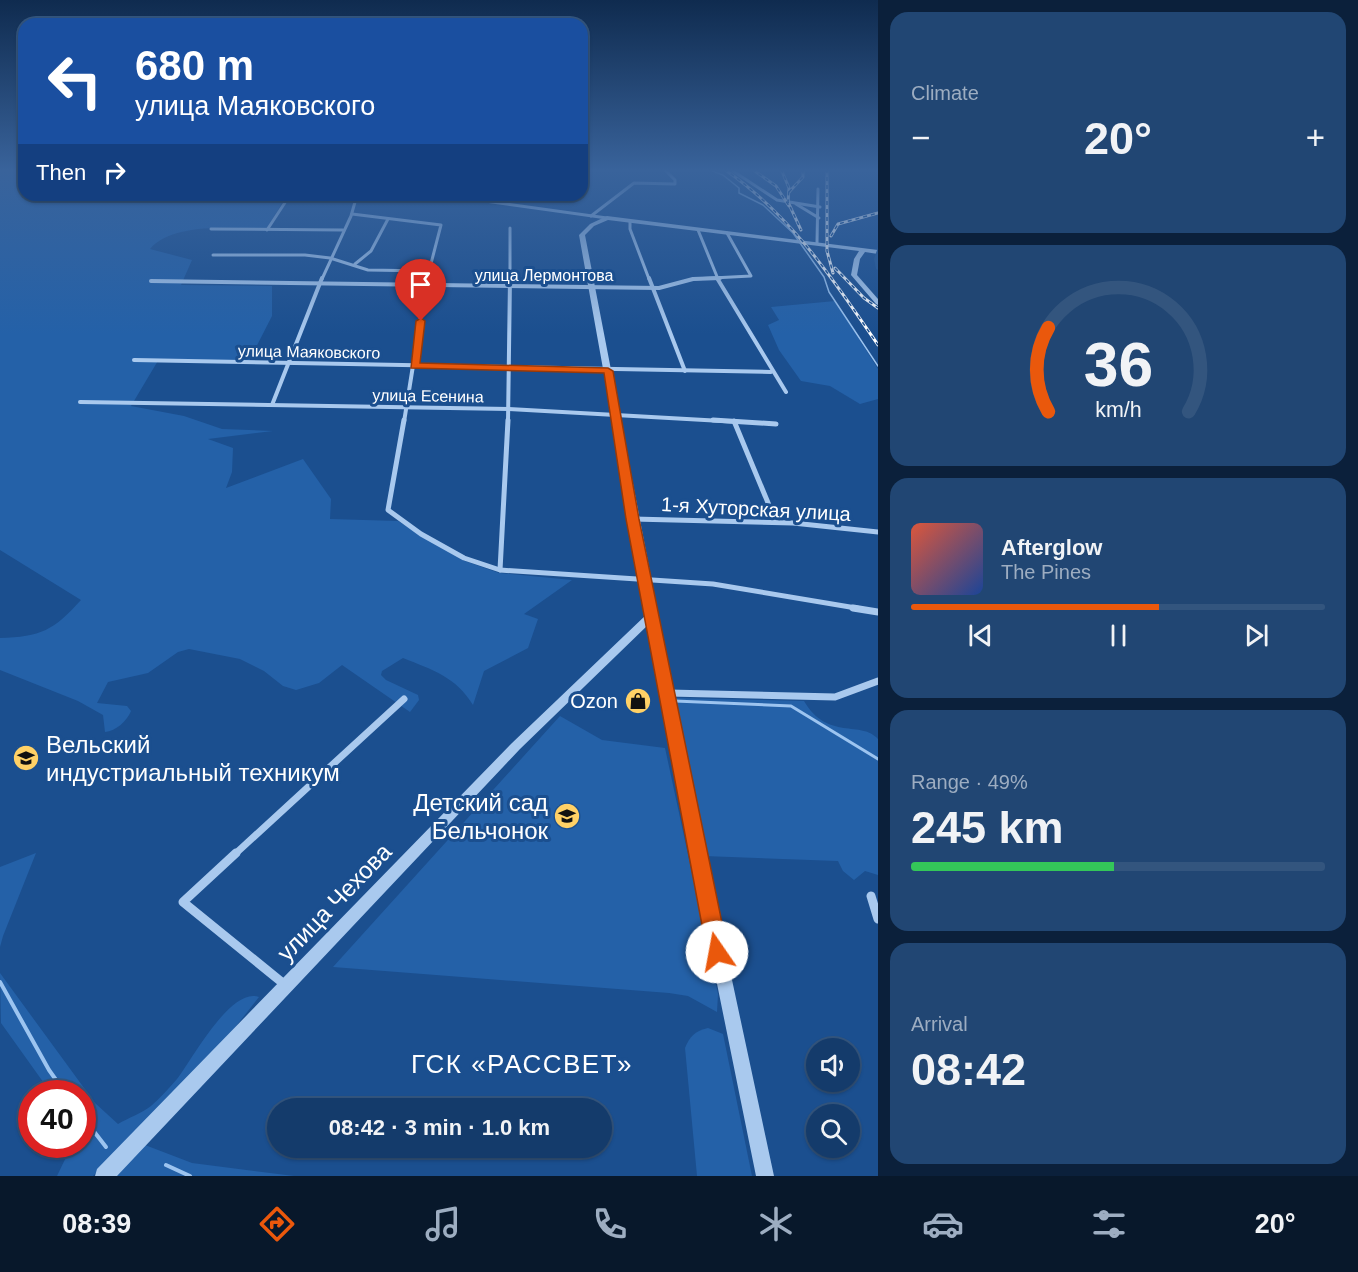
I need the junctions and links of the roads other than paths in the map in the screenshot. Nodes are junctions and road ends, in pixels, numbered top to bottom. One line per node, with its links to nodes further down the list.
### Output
1 (271, 224): 11 (street)
2 (346, 224): 12 (street)
3 (385, 224): 20 (street)
4 (431, 224): 21 (street)
5 (594, 224): 27 (street)
6 (630, 224): 28 (street)
7 (652, 224): 13 (street)
8 (819, 224): 15 (street)
9 (510, 228): 26 (street)
10 (211, 229): 11 (street)
11 (267, 230): 12 (street)
12 (343, 230): 19 (street)
13 (698, 230): 14 (street); 22 (street)
14 (727, 233): 15 (street); 22 (street, улица Лермонтова)
15 (817, 243): 16 (street)
16 (863, 250): 17 (street); 29 (street)
17 (878, 252)
18 (213, 255): 19 (street)
19 (330, 258): 20 (street); 24 (street)
20 (355, 264): 21 (street)
21 (429, 271): 25 (street)
22 (719, 278): 28 (street, улица Лермонтова); 36 (street)
23 (151, 282): 24 (street, улица Лермонтова)
24 (319, 284): 25 (street, улица Лермонтова); 31 (street)
25 (425, 286): 26 (street, улица Лермонтова); 32 (street)
26 (509, 287): 27 (street, улица Лермонтова); 33 (street)
27 (591, 287): 28 (street, улица Лермонтова); 34 (street)
28 (651, 288): 35 (street)
29 (878, 303)
30 (135, 360): 31 (street, улица Маяковского)
31 (290, 365): 32 (street, улица Маяковского); 39 (street)
32 (414, 366): 33 (street, улица Маяковского); 40 (street)
33 (509, 368): 34 (street, улица Маяковского); 41 (street)
34 (608, 371): 35 (street, улица Маяковского); 42 (street)
35 (685, 371): 36 (street, улица Маяковского)
36 (771, 372): 37 (street)
37 (786, 392)
38 (80, 402): 39 (street, улица Есенина)
39 (272, 405): 40 (street, улица Есенина)
40 (406, 407): 41 (street, улица Есенина); 48 (street)
41 (509, 409): 42 (street, улица Есенина); 48 (street)
42 (616, 414): 43 (street, улица Есенина); 45 (street)
43 (734, 421): 44 (street, улица Есенина); 46 (street)
44 (776, 424)
45 (633, 519): 46 (street, 1-я Хуторская улица); 49 (street)
46 (776, 522): 47 (street, 1-я Хуторская улица)
47 (878, 532)
48 (500, 570): 49 (street)
49 (647, 580): 50 (street); 51 (street)
50 (878, 612)
51 (653, 614): 53 (street); 57 (street, улица Чехова)
52 (878, 681): 53 (street)
53 (669, 693): 59 (street)
54 (404, 699): 57 (street)
55 (871, 896): 56 (street)
56 (878, 919)
57 (285, 985): 58 (street, улица Чехова)
58 (104, 1176)
59 (765, 1176)

